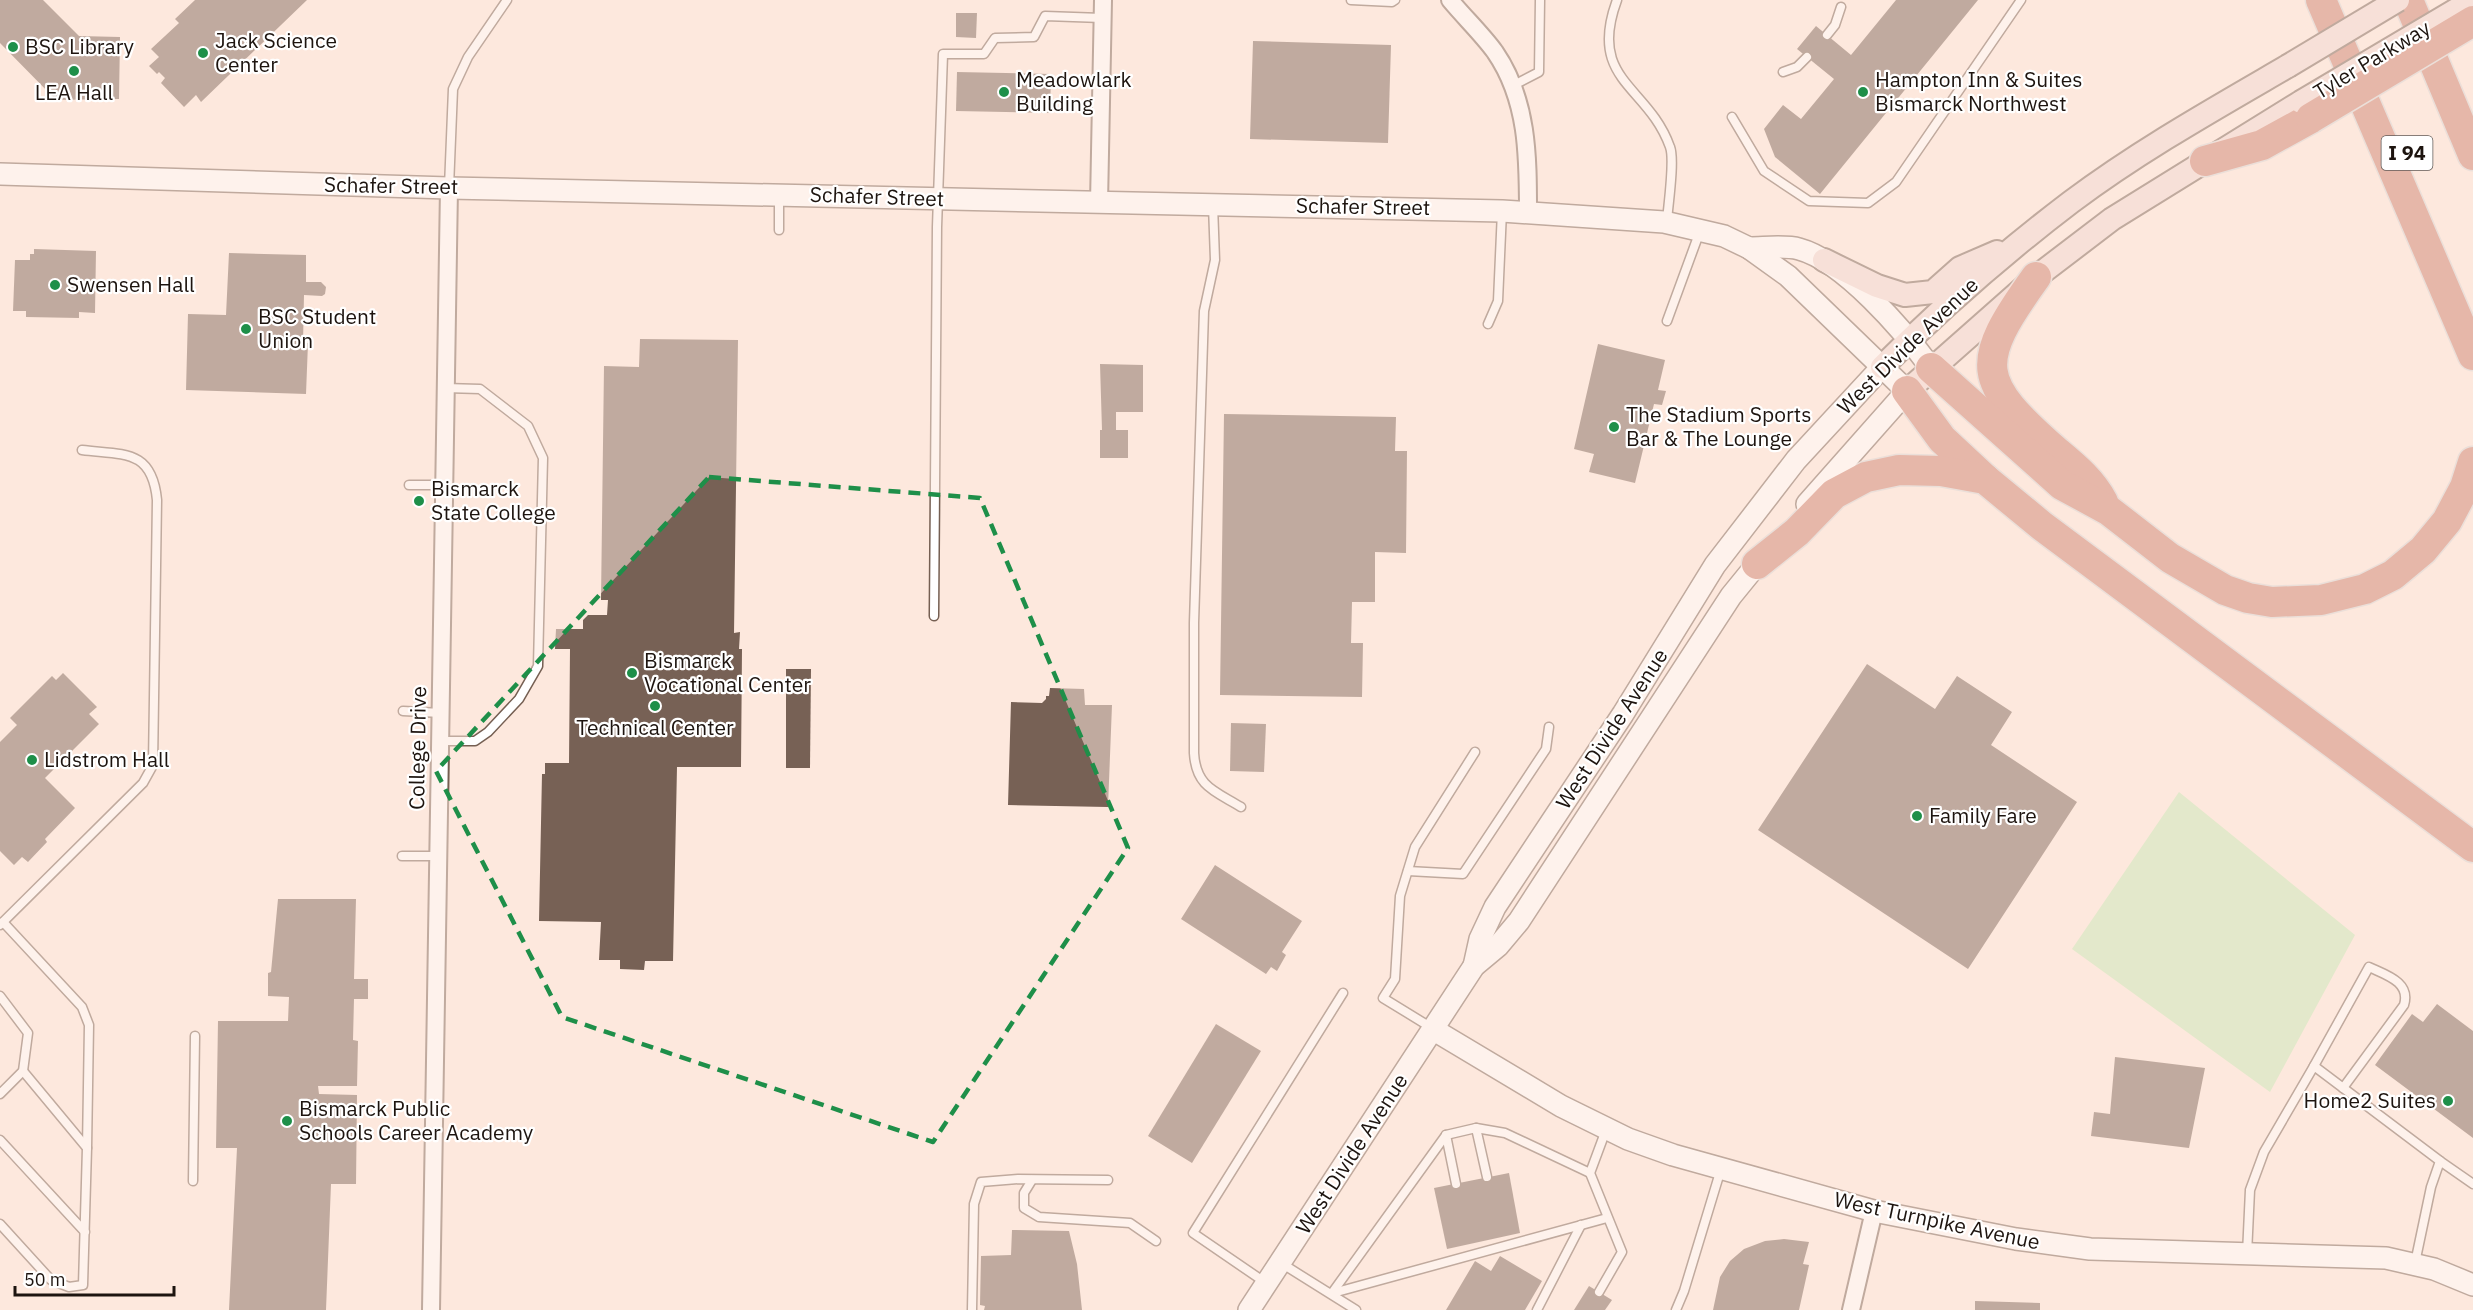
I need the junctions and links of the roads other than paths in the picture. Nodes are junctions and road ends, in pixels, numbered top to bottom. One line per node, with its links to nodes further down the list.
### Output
1 (507, 0): 28 (lane)
2 (1102, 0): 15 (street)
3 (1351, 0): 4 (lane)
4 (1395, 0)
5 (1450, 0): 21 (street)
6 (1540, 0): 21 (lane)
7 (1617, 0): 35 (lane)
8 (2021, 0): 24 (lane)
9 (2321, 0): 46 (highway)
10 (2340, 0): 42 (highway, I 94)
11 (2398, 0): 19 (main road, Tyler Parkway, bridge)
12 (2473, 0): 22 (main road, Tyler Parkway, bridge)
13 (1841, 7): 17 (lane)
14 (2413, 12): 23 (highway); 25 (highway, I 94)
15 (1102, 18): 30 (lane); 31 (street)
16 (2473, 21): 22 (highway, bridge)
17 (1827, 35)
18 (1807, 57): 20 (lane)
19 (2288, 66): 38 (main road, West Divide Avenue)
20 (1783, 72)
21 (1512, 86): 34 (street)
22 (2306, 110): 26 (highway)
23 (2473, 114)
24 (1732, 117)
25 (2473, 155)
26 (2205, 161): 41 (main road, West Divide Avenue)
27 (0, 174): 28 (street, Schafer Street)
28 (449, 188): 29 (street, Schafer Street); 49 (street, College Drive)
29 (779, 195): 30 (street, Schafer Street); 36 (lane)
30 (938, 199): 31 (street, Schafer Street); 58 (lane)
31 (1099, 203): 32 (street, Schafer Street)
32 (1213, 204): 33 (street, Schafer Street); 64 (lane)
33 (1502, 210): 34 (street, Schafer Street); 44 (lane)
34 (1528, 212): 35 (street, Schafer Street)
35 (1667, 223): 37 (street, Schafer Street)
36 (779, 230)
37 (1700, 230): 39 (street, Schafer Street); 43 (lane)
38 (2020, 242): 40 (main road); 45 (main road, West Divide Avenue)
39 (1749, 248): 40 (street, Schafer Street); 47 (street, Schafer Street)
40 (1824, 260): 45 (street, Schafer Street)
41 (2037, 277): 48 (main road, West Divide Avenue); 56 (highway)
42 (2473, 306)
43 (1667, 321)
44 (1488, 324)
45 (1910, 339): 47 (main road, West Divide Avenue); 48 (street, Schafer Street)
46 (2473, 355)
47 (1882, 367): 50 (street, Schafer Street); 70 (street, West Divide Avenue)
48 (1931, 368): 50 (main road, West Divide Avenue); 56 (highway)
49 (446, 388): 55 (street, College Drive); 62 (lane)
50 (1906, 391): 53 (highway); 57 (street, West Divide Avenue)
51 (82, 450): 69 (lane)
52 (2473, 462): 56 (highway)
53 (1985, 479): 57 (highway); 65 (highway)
54 (408, 485): 55 (lane)
55 (444, 485): 60 (street, College Drive)
56 (2108, 510)
57 (1757, 564): 70 (street, West Divide Avenue)
58 (934, 616)
59 (404, 711): 60 (lane)
60 (441, 712): 62 (street, College Drive)
61 (1549, 727): 68 (lane)
62 (441, 741): 67 (street, College Drive)
63 (1475, 752): 68 (lane)
64 (1241, 807)
65 (2473, 847)
66 (402, 856): 67 (lane)
67 (439, 856): 110 (street, College Drive)
68 (1408, 871): 73 (lane)
69 (2, 923): 83 (lane)
70 (1474, 966): 73 (street, West Divide Avenue)
71 (1343, 993): 106 (lane)
72 (0, 996): 76 (lane)
73 (1434, 1030): 80 (street, West Turnpike Avenue); 104 (street, West Divide Avenue)
74 (195, 1036): 90 (lane)
75 (2314, 1066): 77 (lane); 77 (lane); 103 (lane)
76 (23, 1071): 78 (lane); 83 (lane)
77 (2343, 1088): 84 (lane)
78 (0, 1094)
79 (1476, 1128): 81 (lane); 86 (lane); 87 (lane)
80 (1606, 1130): 85 (street, West Turnpike Avenue); 86 (lane)
81 (1446, 1135): 91 (lane); 109 (lane)
82 (0, 1140): 97 (lane)
83 (87, 1148): 97 (lane)
84 (2440, 1161): 92 (lane); 105 (lane)
85 (1721, 1169): 93 (street, West Turnpike Avenue); 115 (lane)
86 (1590, 1173): 94 (lane)
87 (1487, 1177)
88 (1032, 1180): 89 (lane); 99 (lane); 111 (lane)
89 (1108, 1180)
90 (193, 1181)
91 (1456, 1184)
92 (2473, 1184)
93 (1874, 1211): 103 (street, West Turnpike Avenue); 116 (street)
94 (1607, 1218): 96 (lane); 108 (lane)
95 (0, 1224): 97 (lane)
96 (1581, 1226): 101 (lane); 114 (lane)
97 (85, 1232)
98 (1501, 1237): 101 (lane)
99 (1156, 1241)
100 (1470, 1244): 102 (lane)
101 (1503, 1247): 102 (lane)
102 (1472, 1254): 109 (lane)
103 (2247, 1254): 105 (street, West Turnpike Avenue)
104 (1281, 1262): 106 (street, West Divide Avenue); 109 (lane)
105 (2415, 1263): 107 (street, West Turnpike Avenue)
106 (1266, 1284): 112 (street, West Divide Avenue)
107 (2473, 1285)
108 (1599, 1292)
109 (1332, 1293): 113 (lane)
110 (431, 1310)
111 (972, 1310)
112 (1249, 1310)
113 (1356, 1310)
114 (1537, 1310)
115 (1676, 1310)
116 (1851, 1310)

